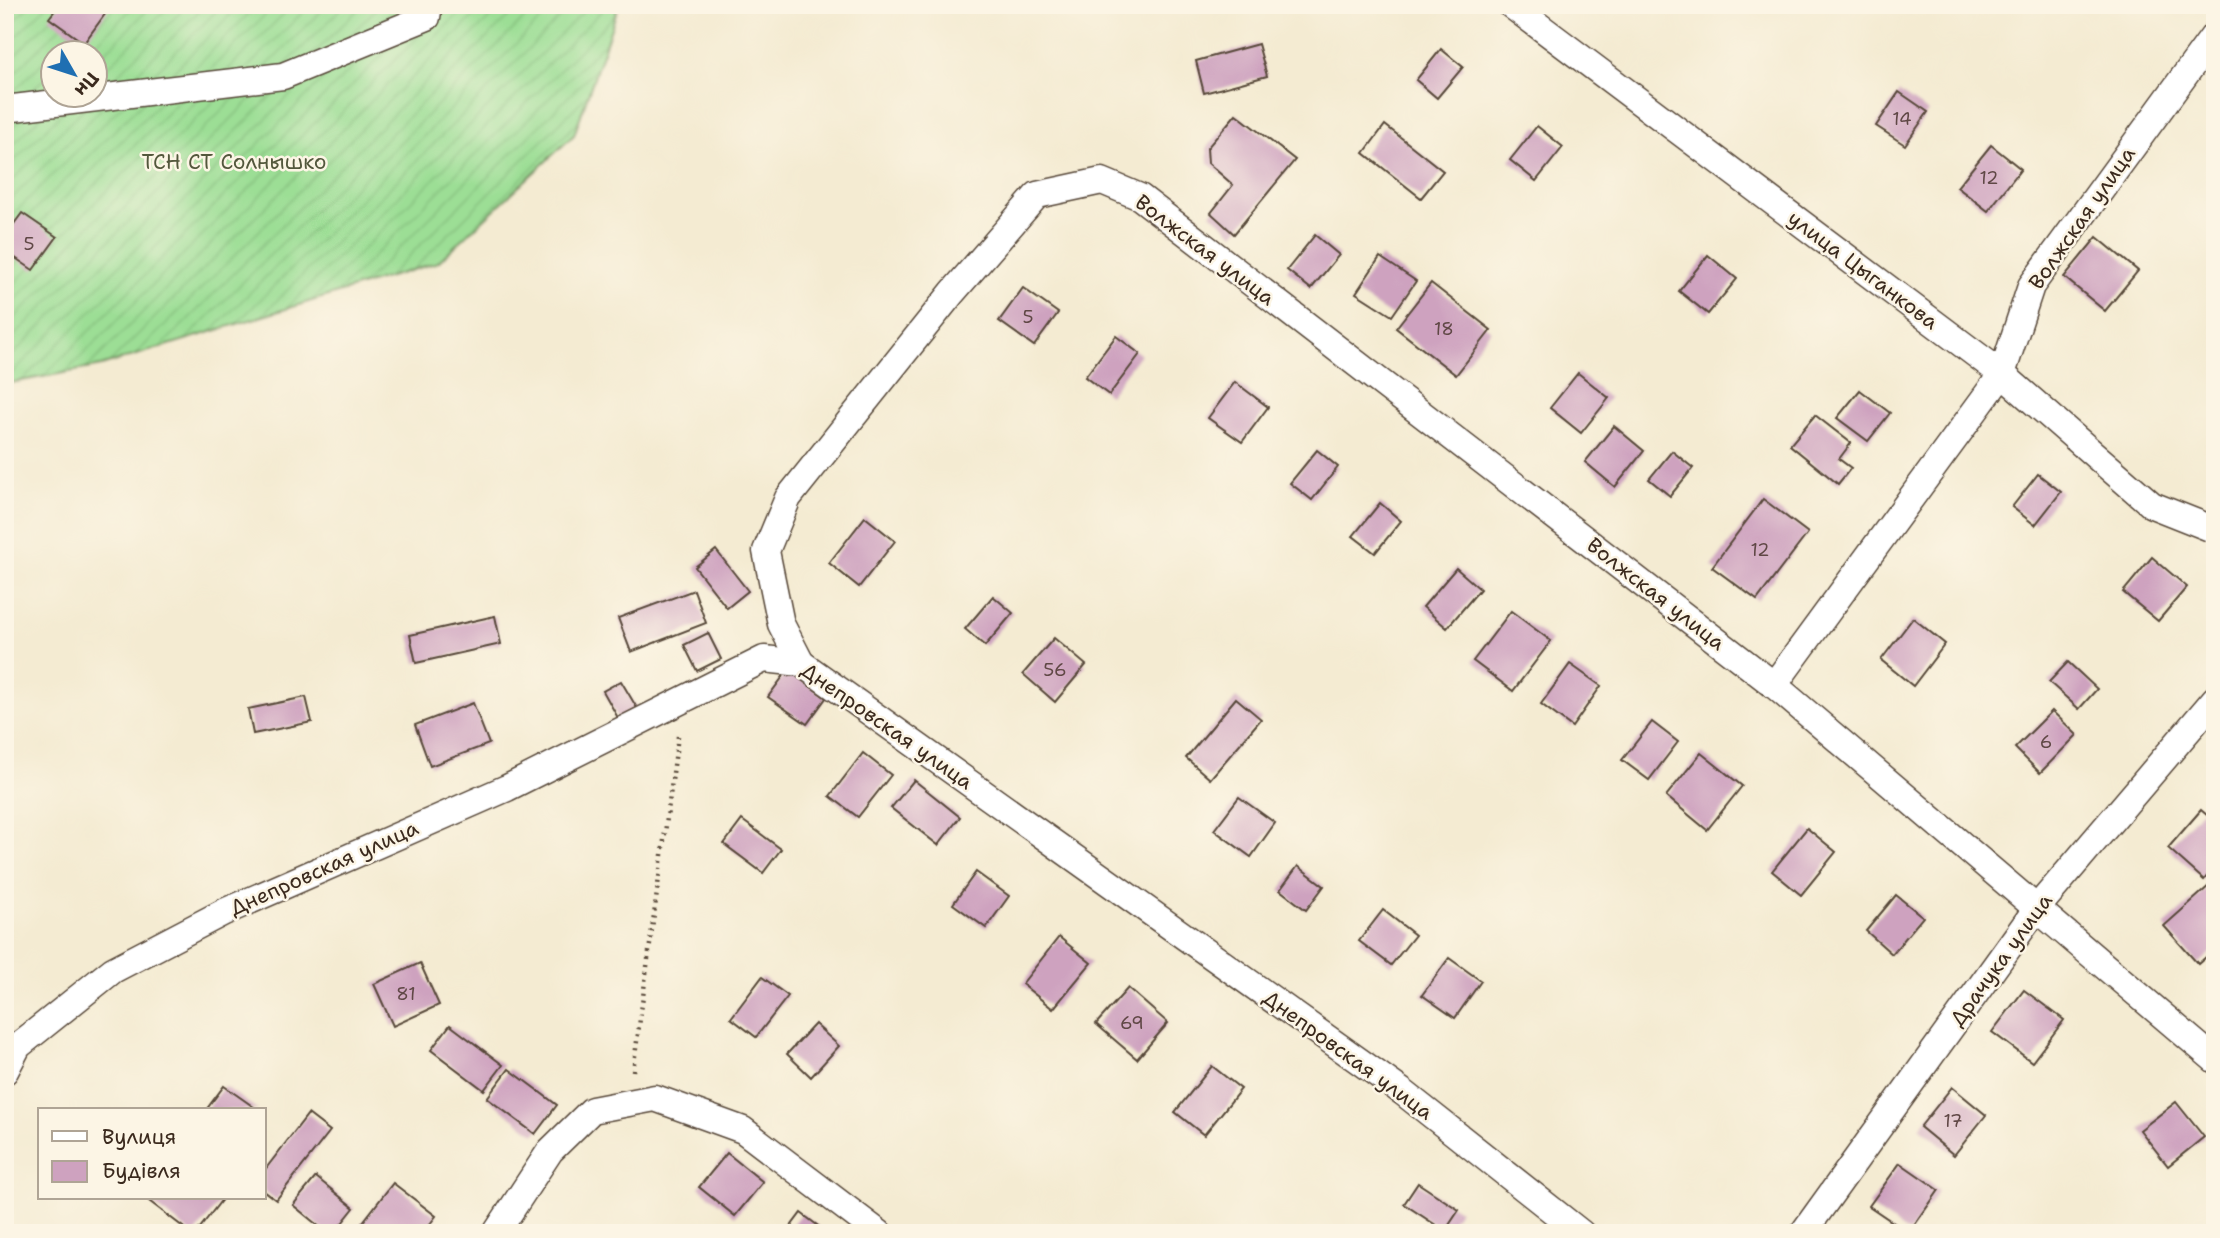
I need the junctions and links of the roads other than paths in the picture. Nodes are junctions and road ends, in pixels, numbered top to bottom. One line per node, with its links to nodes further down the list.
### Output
1 (429, 5): 4 (street)
2 (1511, 5): 5 (street, улица Цыганкова)
3 (2215, 34): 5 (street, Волжская улица)
4 (5, 109)
5 (2002, 374): 6 (street, улица Цыганкова); 8 (street, Волжская улица)
6 (2215, 530)
7 (801, 663): 8 (street, Волжская улица); 11 (street, Днепровская улица); 16 (street, Днепровская улица)
8 (1774, 685): 10 (street, Волжская улица)
9 (2215, 699): 10 (street, Драчука улица)
10 (2037, 908): 12 (street, Волжская улица); 17 (street, Драчука улица)
11 (12, 1047): 13 (street, Днепровская улица)
12 (2215, 1060)
13 (5, 1071)
14 (495, 1233): 15 (street)
15 (879, 1233)
16 (1581, 1233)
17 (1803, 1233)

